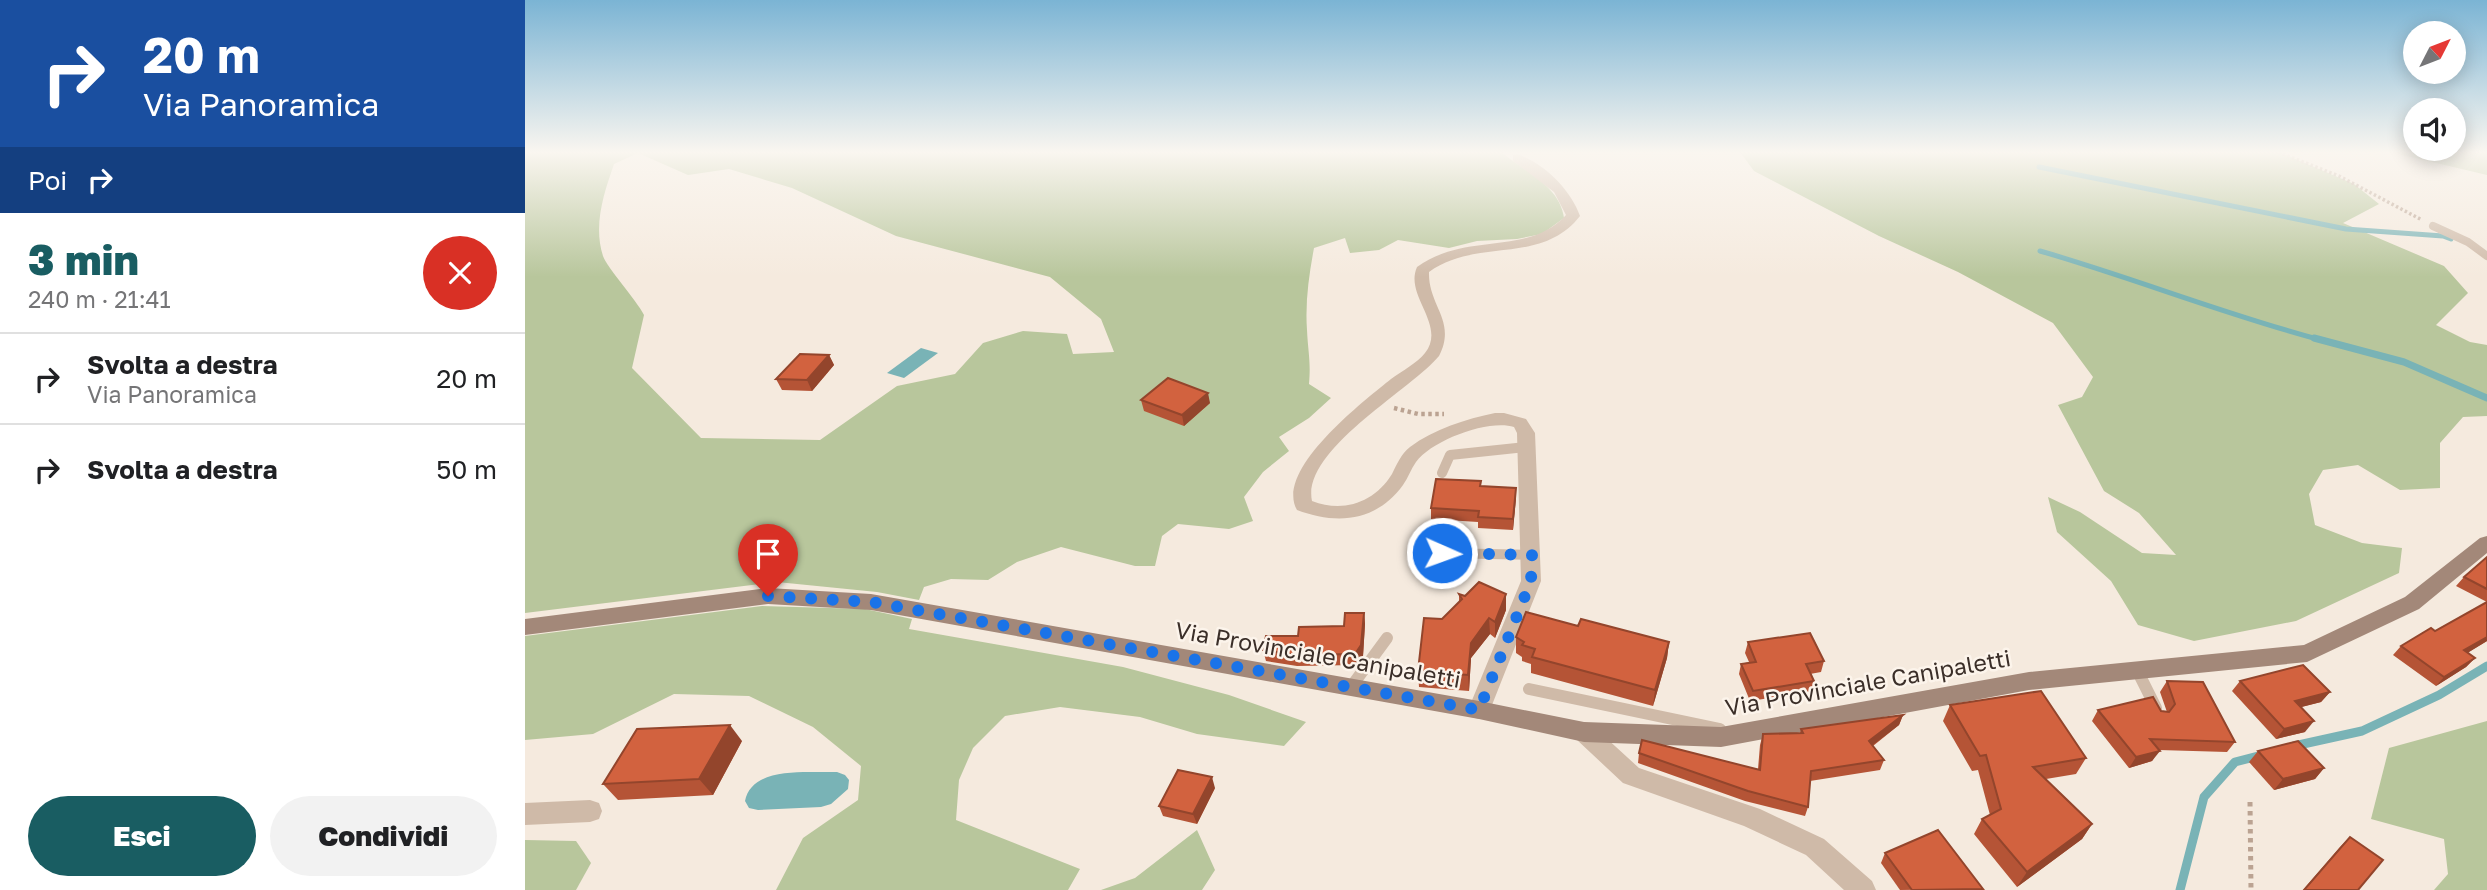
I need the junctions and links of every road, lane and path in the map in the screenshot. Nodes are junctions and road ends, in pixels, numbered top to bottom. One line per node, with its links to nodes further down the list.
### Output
1 (1561, 194): 6 (street)
2 (2374, 194): 3 (path)
3 (2433, 226): 4 (lane)
4 (2487, 256): 5 (lane)
5 (2487, 264)
6 (1380, 398): 7 (path); 8 (street)
7 (1447, 414)
8 (1526, 447): 9 (lane); 12 (street)
9 (1442, 473)
10 (1444, 529): 12 (lane)
11 (2487, 543): 15 (main road, Via Provinciale Canipaletti)
12 (1532, 555): 18 (street)
13 (525, 627): 16 (main road, Via Provinciale Canipaletti)
14 (1387, 638): 16 (lane)
15 (2137, 670): 19 (lane); 21 (main road, Via Provinciale Canipaletti)
16 (1351, 687): 18 (main road, Via Provinciale Canipaletti)
17 (1529, 689): 21 (lane)
18 (1479, 710): 20 (main road, Via Provinciale Canipaletti)
19 (2159, 715)
20 (1584, 732): 21 (main road, Via Provinciale Canipaletti); 25 (street)
21 (1743, 733)
22 (2250, 802): 26 (path)
23 (590, 811): 24 (street)
24 (525, 814)
25 (1863, 890)
26 (2251, 890)

